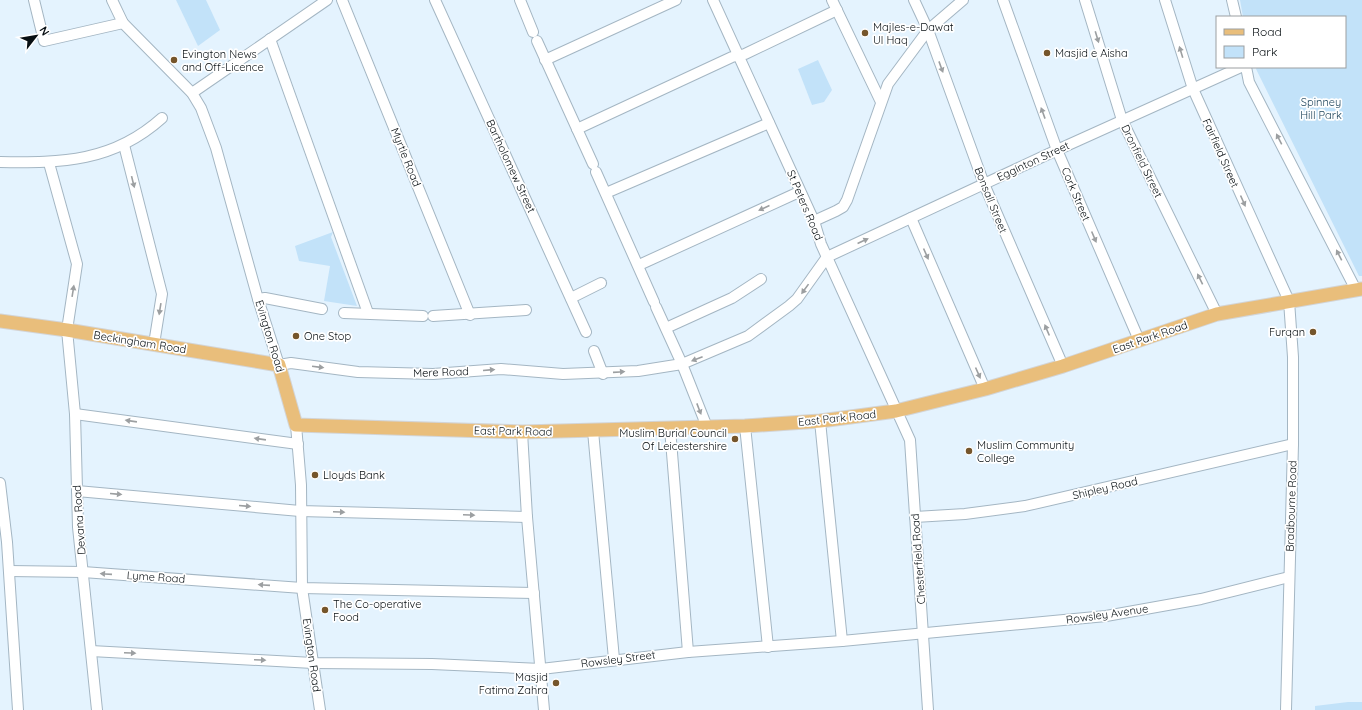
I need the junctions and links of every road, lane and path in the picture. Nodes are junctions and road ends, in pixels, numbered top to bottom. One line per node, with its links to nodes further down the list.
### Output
1 (34, 0): 18 (street)
2 (112, 0): 18 (street, Evington Road)
3 (325, 0): 20 (street)
4 (342, 0): 54 (street, Myrtle Road)
5 (435, 0): 46 (street, Bartholomew Street)
6 (520, 0): 22 (street)
7 (676, 0): 22 (street)
8 (713, 0): 21 (street, St Peters Road)
9 (832, 0): 16 (street)
10 (914, 0): 19 (street, Bonsall Street)
11 (963, 0): 19 (street)
12 (1003, 0): 33 (street, Cork Street, one-way to 12)
13 (1085, 0): 29 (street, Dronfield Street, one-way to 29)
14 (1164, 0): 25 (street, Fairfield Street, one-way to 14)
15 (1232, 0): 17 (street)
16 (836, 10): 21 (street); 27 (street)
17 (1236, 16)
18 (123, 23): 26 (street, Evington Road)
19 (928, 30): 27 (street); 36 (street, Bonsall Street, one-way to 36)
20 (270, 39): 26 (street); 52 (street)
21 (739, 55): 30 (street, St Peters Road); 31 (street)
22 (546, 60): 31 (street)
23 (1239, 68): 25 (street, Egginton Street)
24 (1246, 68): 45 (street, one-way to 24)
25 (1193, 89): 29 (street, Egginton Street); 48 (street, Fairfield Street, one-way to 48)
26 (192, 93): 47 (street, Evington Road)
27 (881, 102): 40 (street)
28 (162, 118): 32 (street)
29 (1122, 120): 33 (street, Egginton Street); 53 (street, Dronfield Street, one-way to 29)
30 (769, 123): 37 (street, St Peters Road); 38 (street)
31 (577, 129): 38 (street)
32 (124, 144): 35 (street); 60 (street, one-way to 60)
33 (1057, 150): 36 (street, Egginton Street); 59 (street, Cork Street, one-way to 59)
34 (0, 162): 35 (street)
35 (49, 163): 57 (street, Devana Road, one-way to 35)
36 (984, 184): 39 (street, Egginton Street); 64 (street, Bonsall Street, one-way to 36)
37 (799, 192): 40 (street, St Peters Road); 42 (street, one-way to 42)
38 (606, 194): 42 (street)
39 (911, 218): 41 (street, Egginton Street, one-way to 39); 66 (street, one-way to 66)
40 (814, 221): 41 (street, St Peters Road)
41 (827, 257): 62 (street, Mere Road, one-way to 62); 67 (street, St Peters Road)
42 (639, 265): 56 (street)
43 (761, 279): 56 (street)
44 (601, 283): 46 (street)
45 (1359, 290): 48 (main road, East Park Road)
46 (571, 298): 58 (street, Bartholomew Street)
47 (258, 299): 49 (street); 63 (street, Evington Road)
48 (1289, 301): 53 (main road, East Park Road); 77 (street, Bradbourne Road)
49 (322, 309)
50 (526, 310): 54 (street)
51 (344, 312): 52 (street)
52 (368, 313): 54 (street)
53 (1217, 314): 59 (main road, East Park Road)
54 (470, 315)
55 (0, 321): 57 (main road, Beckingham Road)
56 (666, 328): 62 (street)
57 (67, 330): 60 (main road, Beckingham Road); 68 (street, Devana Road)
58 (586, 332)
59 (1139, 340): 64 (main road, East Park Road)
60 (154, 344): 63 (main road, Beckingham Road)
61 (594, 352): 65 (street)
62 (682, 364): 65 (street, Mere Road, one-way to 62); 72 (street, one-way to 72)
63 (279, 365): 65 (street, Mere Road, one-way to 65); 70 (main road, Evington Road)
64 (1063, 366): 66 (main road, East Park Road)
65 (603, 374)
66 (985, 389): 67 (main road, East Park Road)
67 (896, 411): 69 (main road, East Park Road); 82 (street, Chesterfield Road)
68 (75, 414): 76 (street, one-way to 68); 79 (street, Devana Road)
69 (820, 421): 71 (main road, East Park Road); 90 (street)
70 (296, 426): 75 (main road, East Park Road); 76 (street, Evington Road)
71 (745, 426): 72 (main road, East Park Road); 91 (street)
72 (706, 427): 73 (main road, East Park Road)
73 (670, 428): 74 (main road, East Park Road); 93 (street)
74 (593, 431): 75 (main road, East Park Road); 94 (street)
75 (522, 432): 81 (street)
76 (298, 444): 80 (street, Evington Road)
77 (1293, 444): 82 (street, Shipley Road); 86 (street, Bradbourne Road)
78 (0, 484): 83 (street)
79 (77, 491): 80 (street, one-way to 80); 85 (street, Devana Road)
80 (300, 511): 81 (street, one-way to 81); 87 (street, Evington Road)
81 (527, 517): 88 (street)
82 (915, 517): 89 (street, Chesterfield Road)
83 (4, 542): 84 (street)
84 (9, 571): 85 (street, Lyme Road); 97 (street)
85 (83, 572): 87 (street, Lyme Road, one-way to 85); 92 (street, Devana Road)
86 (1289, 577): 89 (street, Rowsley Avenue); 102 (street, Bradbourne Road)
87 (302, 588): 88 (street, Lyme Road); 95 (street, Evington Road)
88 (534, 593): 96 (street)
89 (923, 633): 90 (street, Rowsley Street); 101 (street, Chesterfield Road)
90 (842, 642): 91 (street, Rowsley Street)
91 (768, 647): 93 (street, Rowsley Street)
92 (91, 651): 95 (street, Rowsley Street, one-way to 95); 98 (street, Devana Road)
93 (688, 652): 94 (street, Rowsley Street)
94 (614, 659): 96 (street, Rowsley Street)
95 (313, 663): 96 (street, Rowsley Street); 99 (street, Evington Road)
96 (541, 669): 100 (street)
97 (18, 710)
98 (97, 710)
99 (320, 710)
100 (544, 710)
101 (928, 710)
102 (1286, 710)

